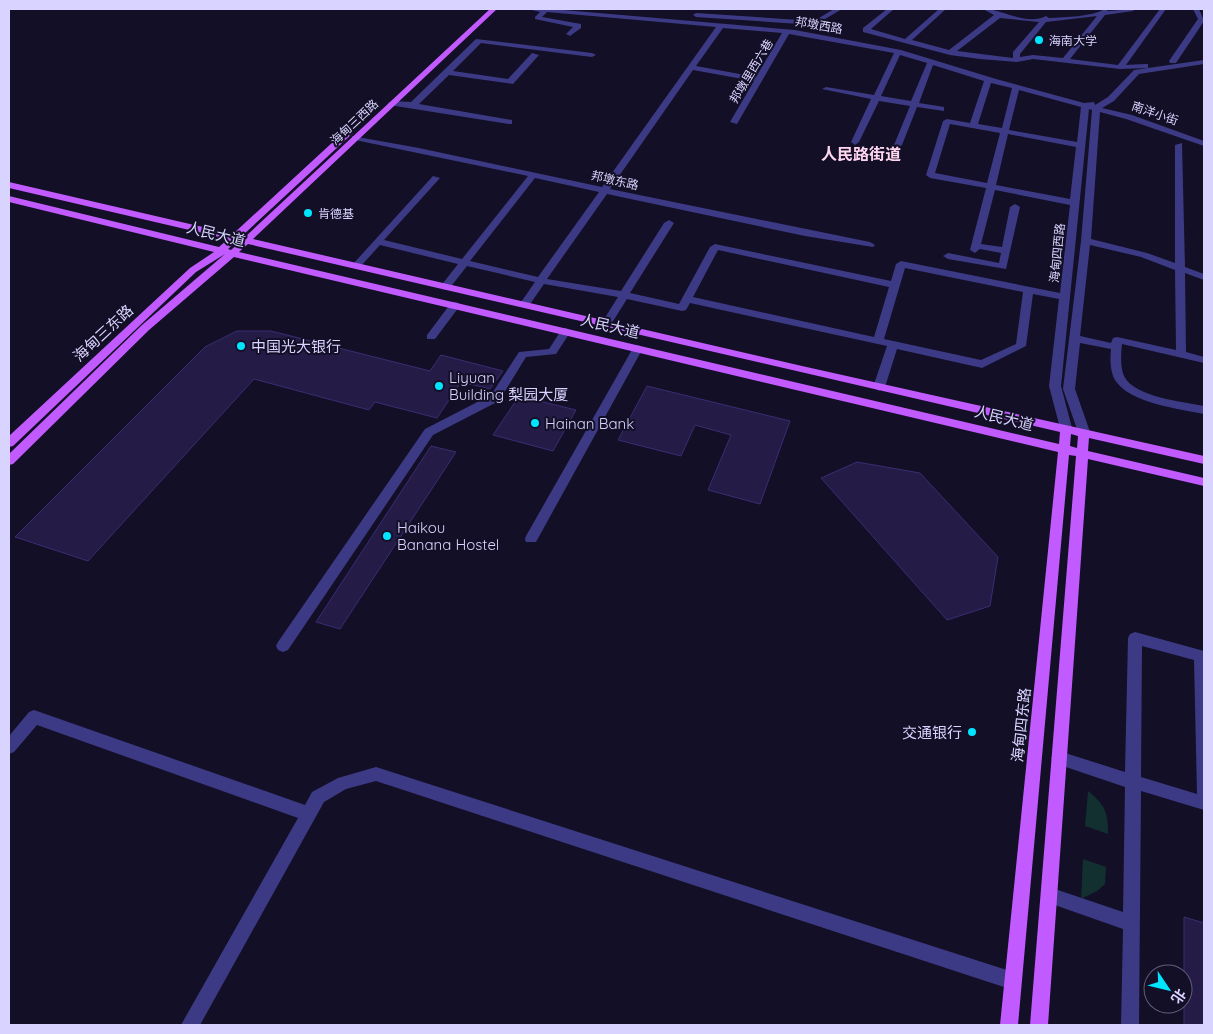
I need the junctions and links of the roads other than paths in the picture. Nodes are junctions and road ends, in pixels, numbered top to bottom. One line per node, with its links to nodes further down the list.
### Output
1 (482, 9): 65 (main road, 海甸三西路)
2 (494, 9): 40 (main road, 海甸三西路)
3 (531, 9): 13 (street, 邦墩西路)
4 (622, 9): 5 (street)
5 (838, 9)
6 (891, 9): 20 (street)
7 (943, 9): 20 (street)
8 (987, 9): 15 (street)
9 (1122, 9): 14 (street)
10 (1133, 9): 14 (street)
11 (1163, 9): 32 (street)
12 (1196, 9): 28 (street)
13 (546, 10): 17 (street, 邦墩西路); 19 (street)
14 (1105, 12): 16 (street); 27 (street)
15 (999, 16): 16 (street); 22 (street)
16 (1046, 19): 26 (street)
17 (721, 25): 18 (street, 邦墩西路); 31 (street)
18 (787, 31): 21 (street, 邦墩西路); 34 (street, 邦墩里西六巷)
19 (570, 34)
20 (908, 40): 22 (street)
21 (898, 52): 29 (street, 邦墩西路); 38 (street)
22 (950, 53): 26 (street)
23 (535, 55): 33 (street)
24 (592, 55): 33 (street)
25 (1204, 56): 28 (street)
26 (1017, 60): 27 (street)
27 (1065, 61): 32 (street)
28 (1173, 61): 32 (street)
29 (931, 62): 35 (street, 邦墩西路); 42 (street)
30 (1204, 62): 39 (street)
31 (690, 67): 34 (street); 60 (street)
32 (1120, 67)
33 (447, 72): 41 (street)
34 (759, 80): 47 (street, 邦墩里西六巷)
35 (988, 80): 36 (street, 邦墩西路); 48 (street)
36 (1016, 87): 43 (street, 邦墩西路); 49 (street)
37 (826, 89): 38 (street)
38 (876, 98): 42 (street); 51 (street)
39 (1111, 99): 43 (street); 44 (street)
40 (392, 103): 41 (street); 50 (main road, 海甸三西路)
41 (413, 105): 46 (street)
42 (914, 105): 45 (street); 53 (street)
43 (1084, 105): 44 (street, 邦墩西路); 54 (street, 海甸四西路)
44 (1096, 108): 52 (street, 南洋小街); 67 (street, 海甸四西路)
45 (941, 110)
46 (509, 122)
47 (734, 122)
48 (974, 126): 49 (street); 59 (street)
49 (1005, 132): 54 (street); 59 (street)
50 (355, 138): 56 (street, 邦墩东路); 66 (main road, 海甸三西路)
51 (855, 142)
52 (1204, 144)
53 (898, 145)
54 (1081, 145): 62 (street, 海甸四西路)
55 (1179, 145): 75 (street)
56 (533, 175): 60 (street, 邦墩东路); 73 (street)
57 (436, 178): 68 (street)
58 (9, 185): 65 (main road, 人民大道)
59 (990, 187): 62 (street); 70 (street)
60 (604, 190): 69 (street, 邦墩东路); 77 (street)
61 (9, 199): 71 (main road, 人民大道)
62 (1075, 203): 82 (street, 海甸四西路)
63 (1015, 207): 70 (street)
64 (669, 224): 81 (street)
65 (236, 237): 66 (main road, 人民大道); 71 (main road, 海甸三西路)
66 (248, 240): 71 (main road, 海甸三西路); 74 (main road, 人民大道)
67 (1086, 241): 75 (street); 89 (street, 海甸四西路)
68 (379, 242): 73 (street); 74 (street)
69 (870, 245)
70 (1006, 251): 72 (street)
71 (227, 252): 84 (main road, 人民大道); 100 (main road, 海甸三东路); 104 (main road)
72 (948, 256)
73 (463, 264): 77 (street); 79 (street)
74 (358, 265): 79 (main road, 人民大道)
75 (1180, 267): 76 (street); 94 (street)
76 (1204, 276)
77 (541, 281): 81 (street); 85 (street)
78 (894, 285): 80 (street); 83 (street); 90 (street)
79 (445, 286): 85 (main road, 人民大道)
80 (1028, 290): 82 (street); 91 (street)
81 (624, 295): 83 (street); 86 (street)
82 (1065, 297): 98 (street, 海甸四西路)
83 (687, 299): 90 (street)
84 (455, 305): 87 (main road, 人民大道); 88 (street)
85 (524, 305): 86 (main road, 人民大道)
86 (606, 324): 96 (main road, 人民大道)
87 (566, 331): 93 (main road, 人民大道); 107 (street)
88 (431, 337)
89 (1074, 338): 92 (street); 99 (street, 海甸四西路)
90 (879, 342): 91 (street)
91 (893, 345): 96 (street)
92 (1116, 347): 94 (street); 97 (street)
93 (638, 348): 101 (main road, 人民大道); 106 (street)
94 (1181, 355): 95 (street)
95 (1204, 360)
96 (879, 387): 98 (main road, 人民大道)
97 (1204, 410)
98 (1066, 428): 99 (main road, 人民大道); 101 (main road, 海甸四东路)
99 (1084, 432): 102 (main road); 103 (main road, 人民大道)
100 (9, 443)
101 (1064, 449): 102 (main road, 人民大道); 116 (main road, 海甸四东路)
102 (1082, 453): 105 (main road, 人民大道); 109 (main road)
103 (1204, 460)
104 (9, 461)
105 (1204, 482)
106 (531, 539)
107 (282, 646)
108 (9, 747): 113 (street)
109 (1059, 758): 110 (street); 114 (main road)
110 (1133, 782): 111 (street); 112 (street); 115 (street)
111 (1204, 791)
112 (1204, 803)
113 (308, 814): 116 (street); 117 (street)
114 (1049, 895): 115 (street); 119 (main road)
115 (1131, 923): 120 (street)
116 (1013, 982): 118 (main road, 海甸四东路)
117 (190, 1025)
118 (1009, 1025)
119 (1039, 1025)
120 (1130, 1025)

